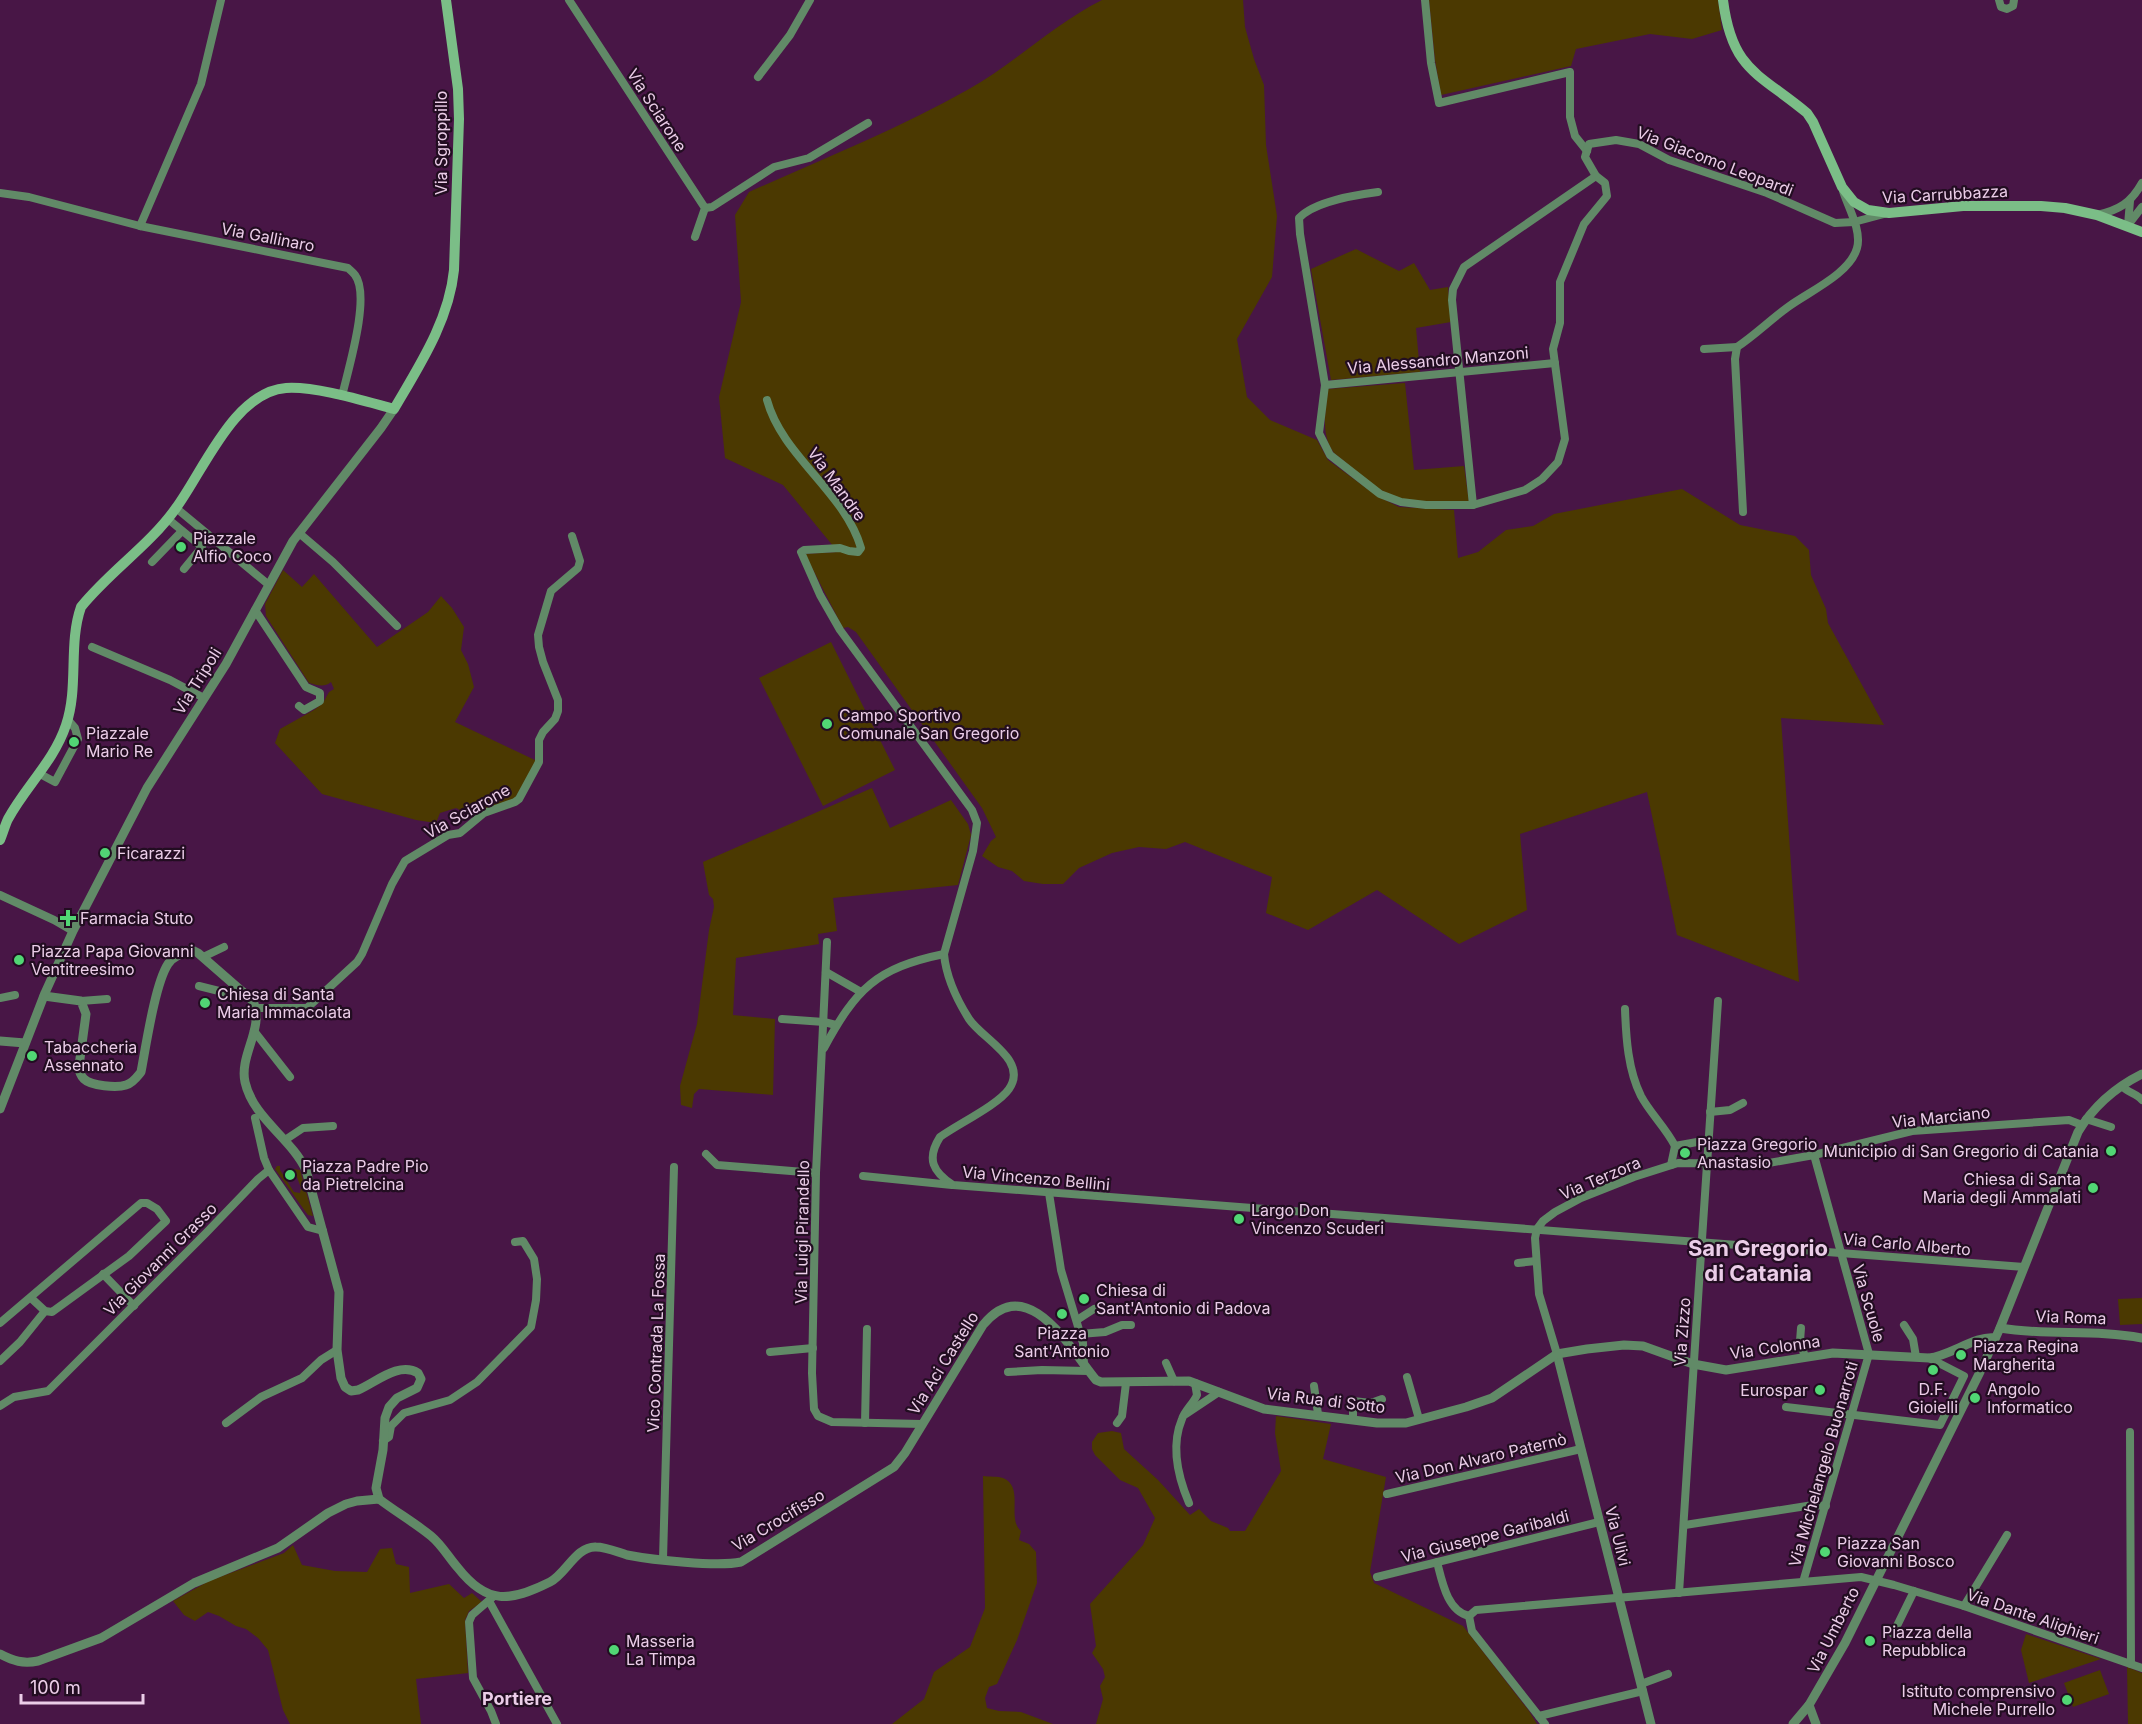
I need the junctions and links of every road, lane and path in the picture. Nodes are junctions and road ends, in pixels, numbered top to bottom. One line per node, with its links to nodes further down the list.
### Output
1 (221, 0): 25 (street)
2 (446, 0): 28 (main road, Via Sgroppillo)
3 (568, 0): 18 (street, Via Sciarone)
4 (810, 0): 9 (street)
5 (1425, 0): 11 (street)
6 (1723, 0): 19 (main road, Via Carrubbazza)
7 (1999, 0): 8 (street)
8 (2014, 0)
9 (758, 77)
10 (868, 123): 18 (street)
11 (1587, 151): 12 (street); 23 (street, Via Giacomo Leopardi)
12 (1596, 176): 31 (street); 32 (street)
13 (2142, 183): 16 (street)
14 (1378, 192): 33 (street)
15 (0, 193): 25 (street, Via Gallinaro)
16 (2130, 201): 21 (street); 24 (street)
17 (2142, 207): 24 (street)
18 (705, 208): 27 (street)
19 (1854, 208): 20 (main road, Via Carrubbazza); 22 (street); 23 (street)
20 (1889, 213): 21 (main road, Via Carrubbazza); 22 (street, Via Giacomo Leopardi)
21 (2097, 214): 24 (main road, Via Carrubbazza)
22 (1854, 222): 23 (street, Via Giacomo Leopardi); 29 (street)
23 (1835, 223)
24 (2128, 225): 26 (main road, Via Carrubbazza)
25 (140, 226): 34 (street, Via Gallinaro)
26 (2142, 232)
27 (695, 237)
28 (452, 287): 36 (main road, Via Tripoli)
29 (1737, 347): 30 (street); 39 (street)
30 (1704, 349)
31 (1555, 363): 32 (street, Via Alessandro Manzoni); 37 (street)
32 (1460, 372): 33 (street, Via Alessandro Manzoni); 37 (street)
33 (1324, 385): 37 (street)
34 (342, 396): 36 (main road); 38 (main road)
35 (767, 400): 59 (street, Via Mandre)
36 (394, 409): 42 (street, Via Tripoli)
37 (1473, 505)
38 (176, 508): 40 (main road); 46 (street)
39 (1743, 512)
40 (168, 519): 41 (street); 52 (main road)
41 (182, 531): 44 (street); 45 (street)
42 (299, 534): 46 (street, Via Tripoli); 48 (street)
43 (572, 536): 71 (street, Via Sciarone)
44 (152, 562)
45 (184, 569)
46 (269, 585): 47 (street, Via Tripoli)
47 (255, 610): 50 (street, Via Tripoli); 51 (street)
48 (397, 626)
49 (92, 647): 50 (street)
50 (204, 698): 56 (street, Via Tripoli)
51 (299, 706)
52 (68, 720): 53 (main road); 53 (street)
53 (40, 774): 54 (main road)
54 (0, 840)
55 (0, 895): 56 (street)
56 (73, 931): 66 (street, Via Tripoli)
57 (827, 942): 61 (street, Via Luigi Pirandello)
58 (224, 947): 60 (street)
59 (944, 954): 64 (street); 102 (street, Via Vincenzo Bellini)
60 (203, 957): 63 (street); 69 (street)
61 (826, 972): 64 (street); 74 (street, Via Luigi Pirandello)
62 (199, 986): 63 (street)
63 (244, 992): 71 (street)
64 (861, 992): 75 (street)
65 (15, 995): 67 (street)
66 (44, 996): 69 (street); 78 (street, Via Tripoli)
67 (0, 998)
68 (107, 999): 69 (street)
69 (81, 1001)
70 (1718, 1001): 86 (street, Via Zizzo)
71 (256, 1008): 76 (street)
72 (1625, 1009): 93 (street)
73 (782, 1019): 74 (street)
74 (824, 1022): 75 (street); 79 (street, Via Luigi Pirandello)
75 (836, 1025): 79 (street)
76 (254, 1030): 81 (street); 91 (street)
77 (0, 1041): 78 (street)
78 (25, 1043): 85 (street, Via Tripoli)
79 (823, 1049): 100 (street, Via Luigi Pirandello)
80 (2142, 1074): 82 (street)
81 (290, 1077)
82 (2122, 1086): 83 (street); 88 (street)
83 (2142, 1100)
84 (1743, 1103): 86 (street)
85 (0, 1109)
86 (1710, 1112): 92 (street, Via Zizzo)
87 (255, 1118): 99 (street)
88 (2081, 1122): 90 (street); 95 (street, Via Marciano); 111 (street)
89 (333, 1126): 91 (street)
90 (2111, 1127)
91 (285, 1140): 105 (street)
92 (1708, 1140): 93 (street); 96 (street, Via Zizzo)
93 (1674, 1144): 97 (street)
94 (706, 1154): 100 (street)
95 (1814, 1155): 96 (street, Via Marciano); 108 (street, Via Scuole)
96 (1706, 1162): 97 (street, Via Terzora); 107 (street, Via Zizzo)
97 (1668, 1166): 104 (street, Via Terzora)
98 (674, 1167): 169 (street, Vico Contrada La Fossa)
99 (269, 1170): 105 (street); 114 (street, Via Giovanni Grasso)
100 (816, 1173): 127 (street, Via Luigi Pirandello)
101 (863, 1176): 102 (street)
102 (953, 1185): 103 (street, Via Vincenzo Bellini)
103 (1049, 1193): 104 (street, Via Vincenzo Bellini); 117 (street)
104 (1537, 1229): 107 (street, Via Carlo Alberto); 109 (street)
105 (323, 1231): 128 (street)
106 (514, 1242): 159 (street)
107 (1702, 1242): 108 (street, Via Carlo Alberto); 137 (street, Via Zizzo)
108 (1841, 1253): 111 (street, Via Carlo Alberto); 131 (street, Via Scuole)
109 (1536, 1261): 110 (street); 130 (street)
110 (1518, 1263)
111 (2024, 1268): 122 (street)
112 (103, 1274): 113 (street); 114 (street); 116 (street)
113 (30, 1298): 116 (street); 118 (street)
114 (134, 1306): 147 (street, Via Giovanni Grasso)
115 (1094, 1309): 117 (street)
116 (45, 1311): 135 (street)
117 (1077, 1320): 124 (street)
118 (0, 1323)
119 (1131, 1325): 124 (street)
120 (1904, 1325): 132 (street)
121 (1800, 1328): 133 (street)
122 (2000, 1328): 125 (street, Via Umberto); 126 (street, Via Roma)
123 (867, 1329): 155 (street)
124 (1080, 1334): 138 (street)
125 (1995, 1338): 134 (street); 172 (street, Via Umberto)
126 (2142, 1338)
127 (813, 1348): 129 (street); 155 (street, Via Luigi Pirandello)
128 (337, 1350): 154 (street); 159 (street)
129 (770, 1352)
130 (1557, 1354): 137 (street, Via Colonna); 153 (street, Via Rua di Sotto); 160 (street, Via Ulivi)
131 (1869, 1354): 132 (street, Via Colonna); 133 (street, Via Colonna); 149 (street, Via Michelangelo Buonarroti)
132 (1916, 1357): 134 (street, Via Colonna)
133 (1805, 1358): 137 (street, Via Colonna)
134 (1929, 1358): 149 (street)
135 (0, 1361)
136 (1166, 1363): 141 (street)
137 (1693, 1364): 167 (street, Via Zizzo)
138 (1086, 1368): 139 (street); 142 (street, Via Rua di Sotto); 157 (street, Via Aci Castello)
139 (1008, 1372)
140 (1407, 1377): 153 (street)
141 (1174, 1381): 142 (street, Via Rua di Sotto); 143 (street, Via Rua di Sotto)
142 (1126, 1383): 156 (street)
143 (1195, 1383): 145 (street, Via Rua di Sotto); 151 (street)
144 (1314, 1386): 150 (street)
145 (1219, 1392): 150 (street, Via Rua di Sotto); 151 (street)
146 (1382, 1399): 152 (street)
147 (0, 1406)
148 (1786, 1407): 149 (street)
149 (1853, 1413): 165 (street, Via Michelangelo Buonarroti)
150 (1318, 1414): 152 (street, Via Rua di Sotto)
151 (1182, 1417): 164 (street)
152 (1353, 1419): 153 (street, Via Rua di Sotto)
153 (1419, 1419)
154 (226, 1423)
155 (865, 1423): 157 (street, Via Luigi Pirandello)
156 (1117, 1423)
157 (922, 1424): 161 (street, Via Aci Castello)
158 (2130, 1432): 182 (street)
159 (383, 1441): 163 (street)
160 (1581, 1449): 162 (street, Via Don Alvaro Paternò); 166 (street, Via Ulivi)
161 (894, 1467): 169 (street, Via Crocifisso)
162 (1387, 1494)
163 (379, 1499): 177 (street); 181 (street)
164 (1189, 1503)
165 (1826, 1506): 167 (street); 173 (street, Via Michelangelo Buonarroti)
166 (1599, 1522): 170 (street, Via Giuseppe Garibaldi); 176 (street, Via Ulivi)
167 (1685, 1525): 175 (street, Via Zizzo)
168 (2007, 1535): 178 (street)
169 (663, 1559): 177 (street, Via Crocifisso)
170 (1437, 1562): 171 (street, Via Giuseppe Garibaldi); 179 (street)
171 (1377, 1577)
172 (1875, 1580): 173 (street, Via Dante Alighieri); 174 (street, Via Dante Alighieri); 186 (street, Via Umberto)
173 (1803, 1582): 175 (street, Via Dante Alighieri)
174 (1914, 1591): 178 (street, Via Dante Alighieri); 180 (street)
175 (1679, 1593): 176 (street, Via Dante Alighieri)
176 (1619, 1598): 179 (street, Via Dante Alighieri); 185 (street, Via Ulivi)
177 (492, 1599): 188 (street); 189 (street)
178 (1964, 1606): 182 (street, Via Dante Alighieri)
179 (1469, 1616): 187 (street)
180 (1893, 1634)
181 (0, 1654)
182 (2131, 1664): 183 (street, Via Dante Alighieri)
183 (2142, 1668)
184 (1668, 1674): 185 (street)
185 (1642, 1688): 187 (street); 191 (street, Via Ulivi)
186 (1809, 1705): 192 (street, Via Umberto); 193 (street)
187 (1539, 1716): 190 (street)
188 (496, 1724)
189 (557, 1724)
190 (1545, 1724)
191 (1651, 1724)
192 (1793, 1724)
193 (1816, 1724)

